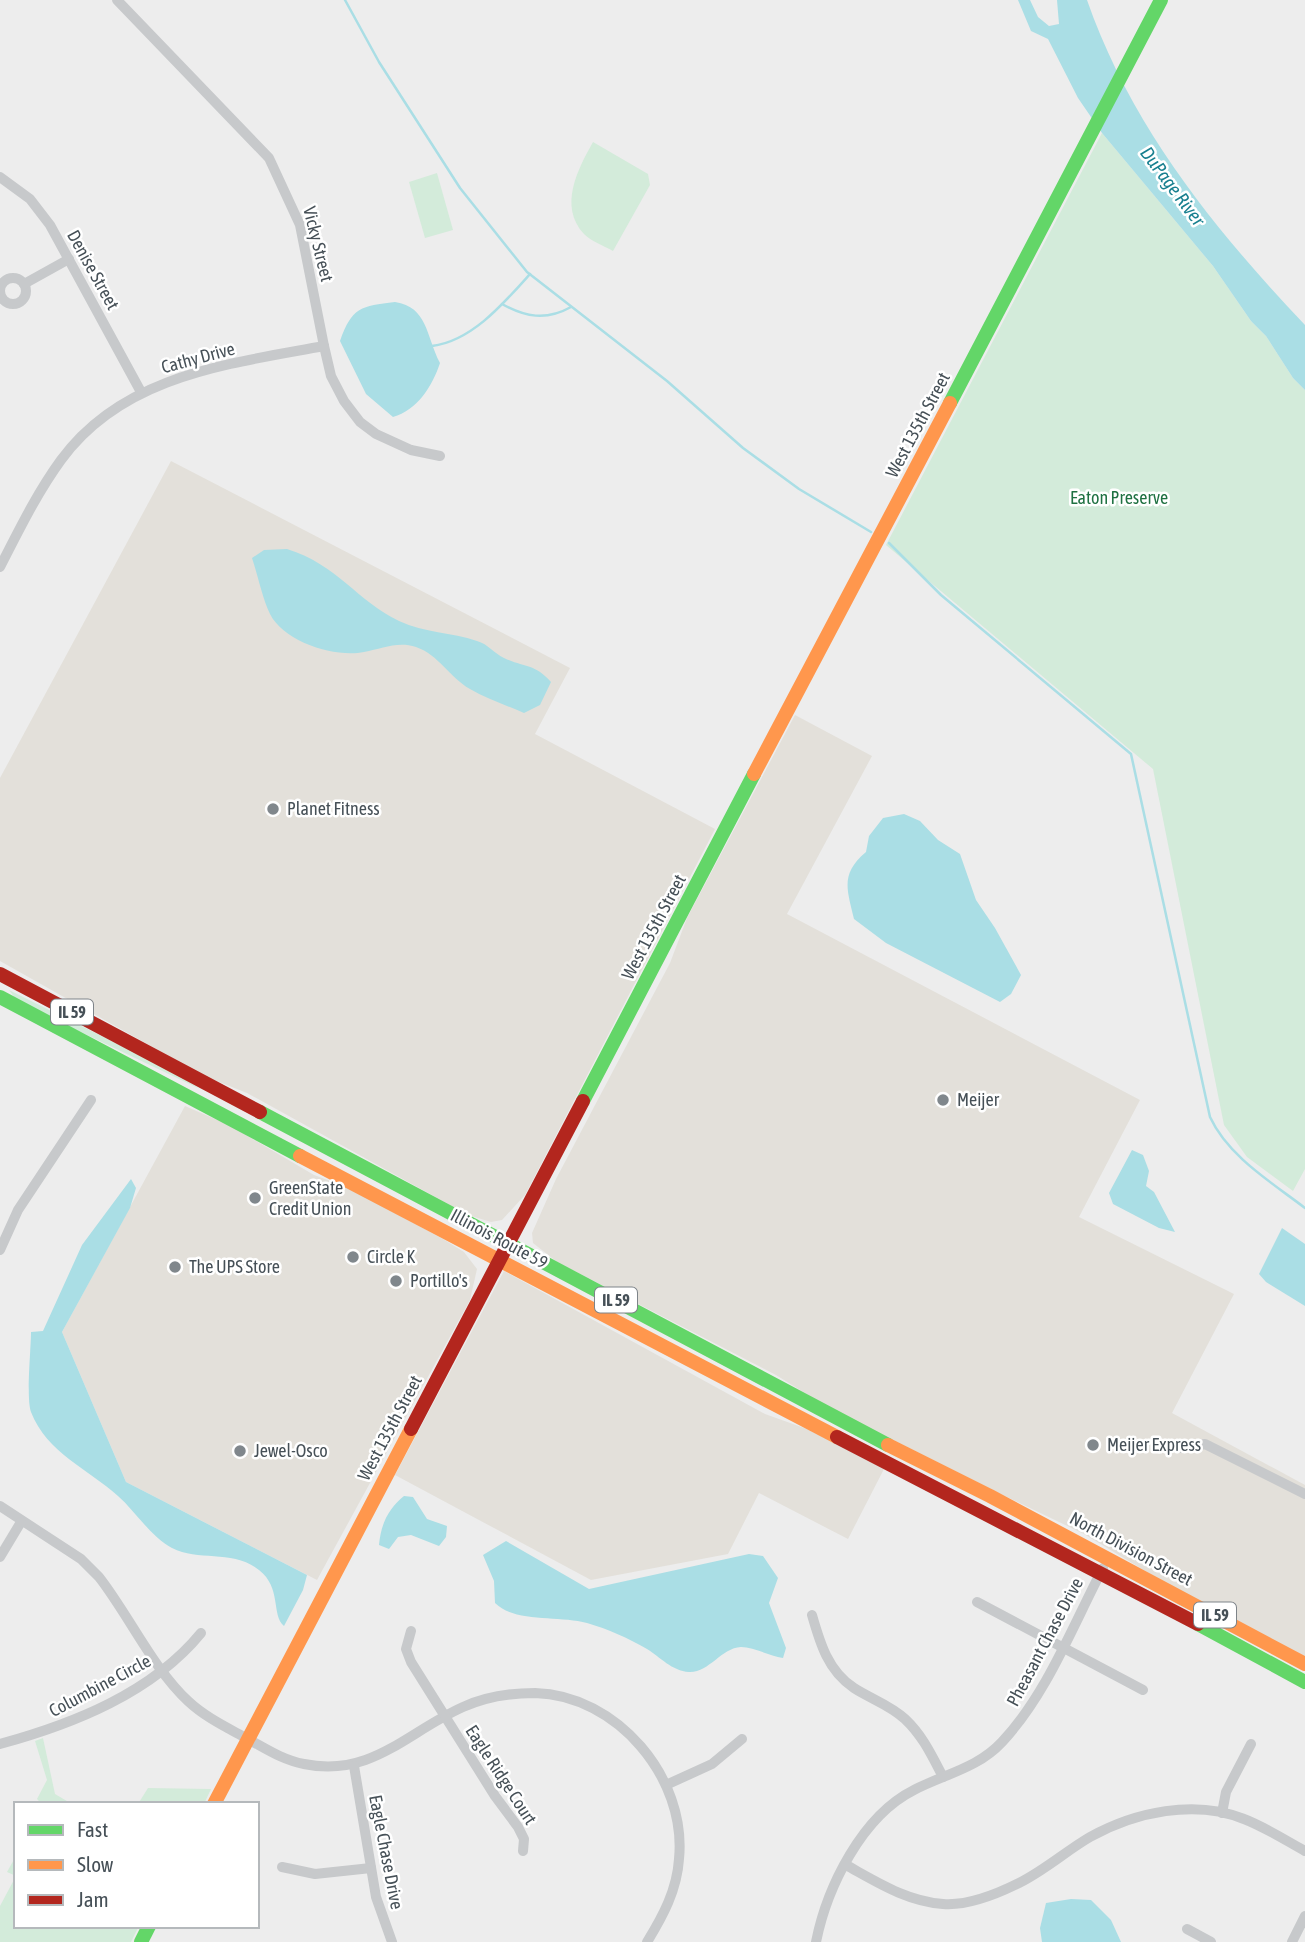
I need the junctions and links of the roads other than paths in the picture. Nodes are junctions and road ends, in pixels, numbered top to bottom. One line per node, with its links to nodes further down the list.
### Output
1 (117, 0): 7 (street, Vicky Street)
2 (1161, 0): 14 (main road, West 135th Street)
3 (0, 177): 4 (street, Denise Street)
4 (69, 260): 5 (street); 8 (street, Denise Street)
5 (24, 284): 6 (street); 6 (street)
6 (0, 293)
7 (324, 346): 8 (street, Cathy Drive); 9 (street, Vicky Street)
8 (141, 392): 10 (street, Cathy Drive)
9 (440, 456)
10 (0, 567)
11 (0, 974): 14 (main road, Illinois Route 59 / IL 59)
12 (0, 997): 16 (main road, Illinois Route 59 / IL 59)
13 (91, 1101): 15 (street)
14 (509, 1244): 16 (main road, West 135th Street); 17 (main road, Illinois Route 59 / IL 59)
15 (0, 1250)
16 (500, 1261): 18 (main road, Illinois Route 59 / IL 59); 38 (main road, West 135th Street)
17 (820, 1410): 18 (main road); 20 (main road, Illinois Route 59 / IL 59)
18 (786, 1412): 23 (main road, Illinois Route 59 / IL 59)
19 (1163, 1446): 21 (street)
20 (976, 1489): 26 (main road, North Division Street / IL 59)
21 (1305, 1494)
22 (0, 1506): 24 (street)
23 (983, 1511): 27 (main road, North Division Street / IL 59)
24 (21, 1522): 25 (street); 34 (street)
25 (0, 1557)
26 (1108, 1558): 27 (street, Pheasant Chase Drive); 33 (main road, North Division Street / IL 59)
27 (1101, 1573): 32 (street, Pheasant Chase Drive); 35 (main road, North Division Street / IL 59)
28 (977, 1602): 32 (street)
29 (812, 1615): 43 (street)
30 (411, 1631): 37 (street, Eagle Ridge Court)
31 (201, 1633): 34 (street, Columbine Circle)
32 (1062, 1646): 36 (street); 43 (street, Pheasant Chase Drive)
33 (1305, 1664)
34 (164, 1670): 38 (street); 40 (street, Columbine Circle)
35 (1305, 1682)
36 (1143, 1690)
37 (446, 1717): 42 (street); 44 (street); 48 (street, Eagle Ridge Court)
38 (248, 1739): 42 (street); 45 (main road, West 135th Street)
39 (742, 1739): 44 (street)
40 (0, 1744)
41 (1251, 1744): 46 (street)
42 (354, 1766): 51 (street, Eagle Chase Drive)
43 (943, 1777): 49 (street, Pheasant Chase Drive)
44 (666, 1784): 55 (street)
45 (215, 1802)
46 (1222, 1812): 47 (street); 49 (street)
47 (1305, 1851)
48 (523, 1852)
49 (846, 1865): 56 (street, Pheasant Chase Drive)
50 (282, 1867): 51 (street)
51 (371, 1868): 54 (street, Eagle Chase Drive)
52 (1305, 1916): 58 (street)
53 (1187, 1929): 57 (street)
54 (392, 1942)
55 (647, 1942)
56 (816, 1942)
57 (1211, 1942)
58 (1292, 1942)

